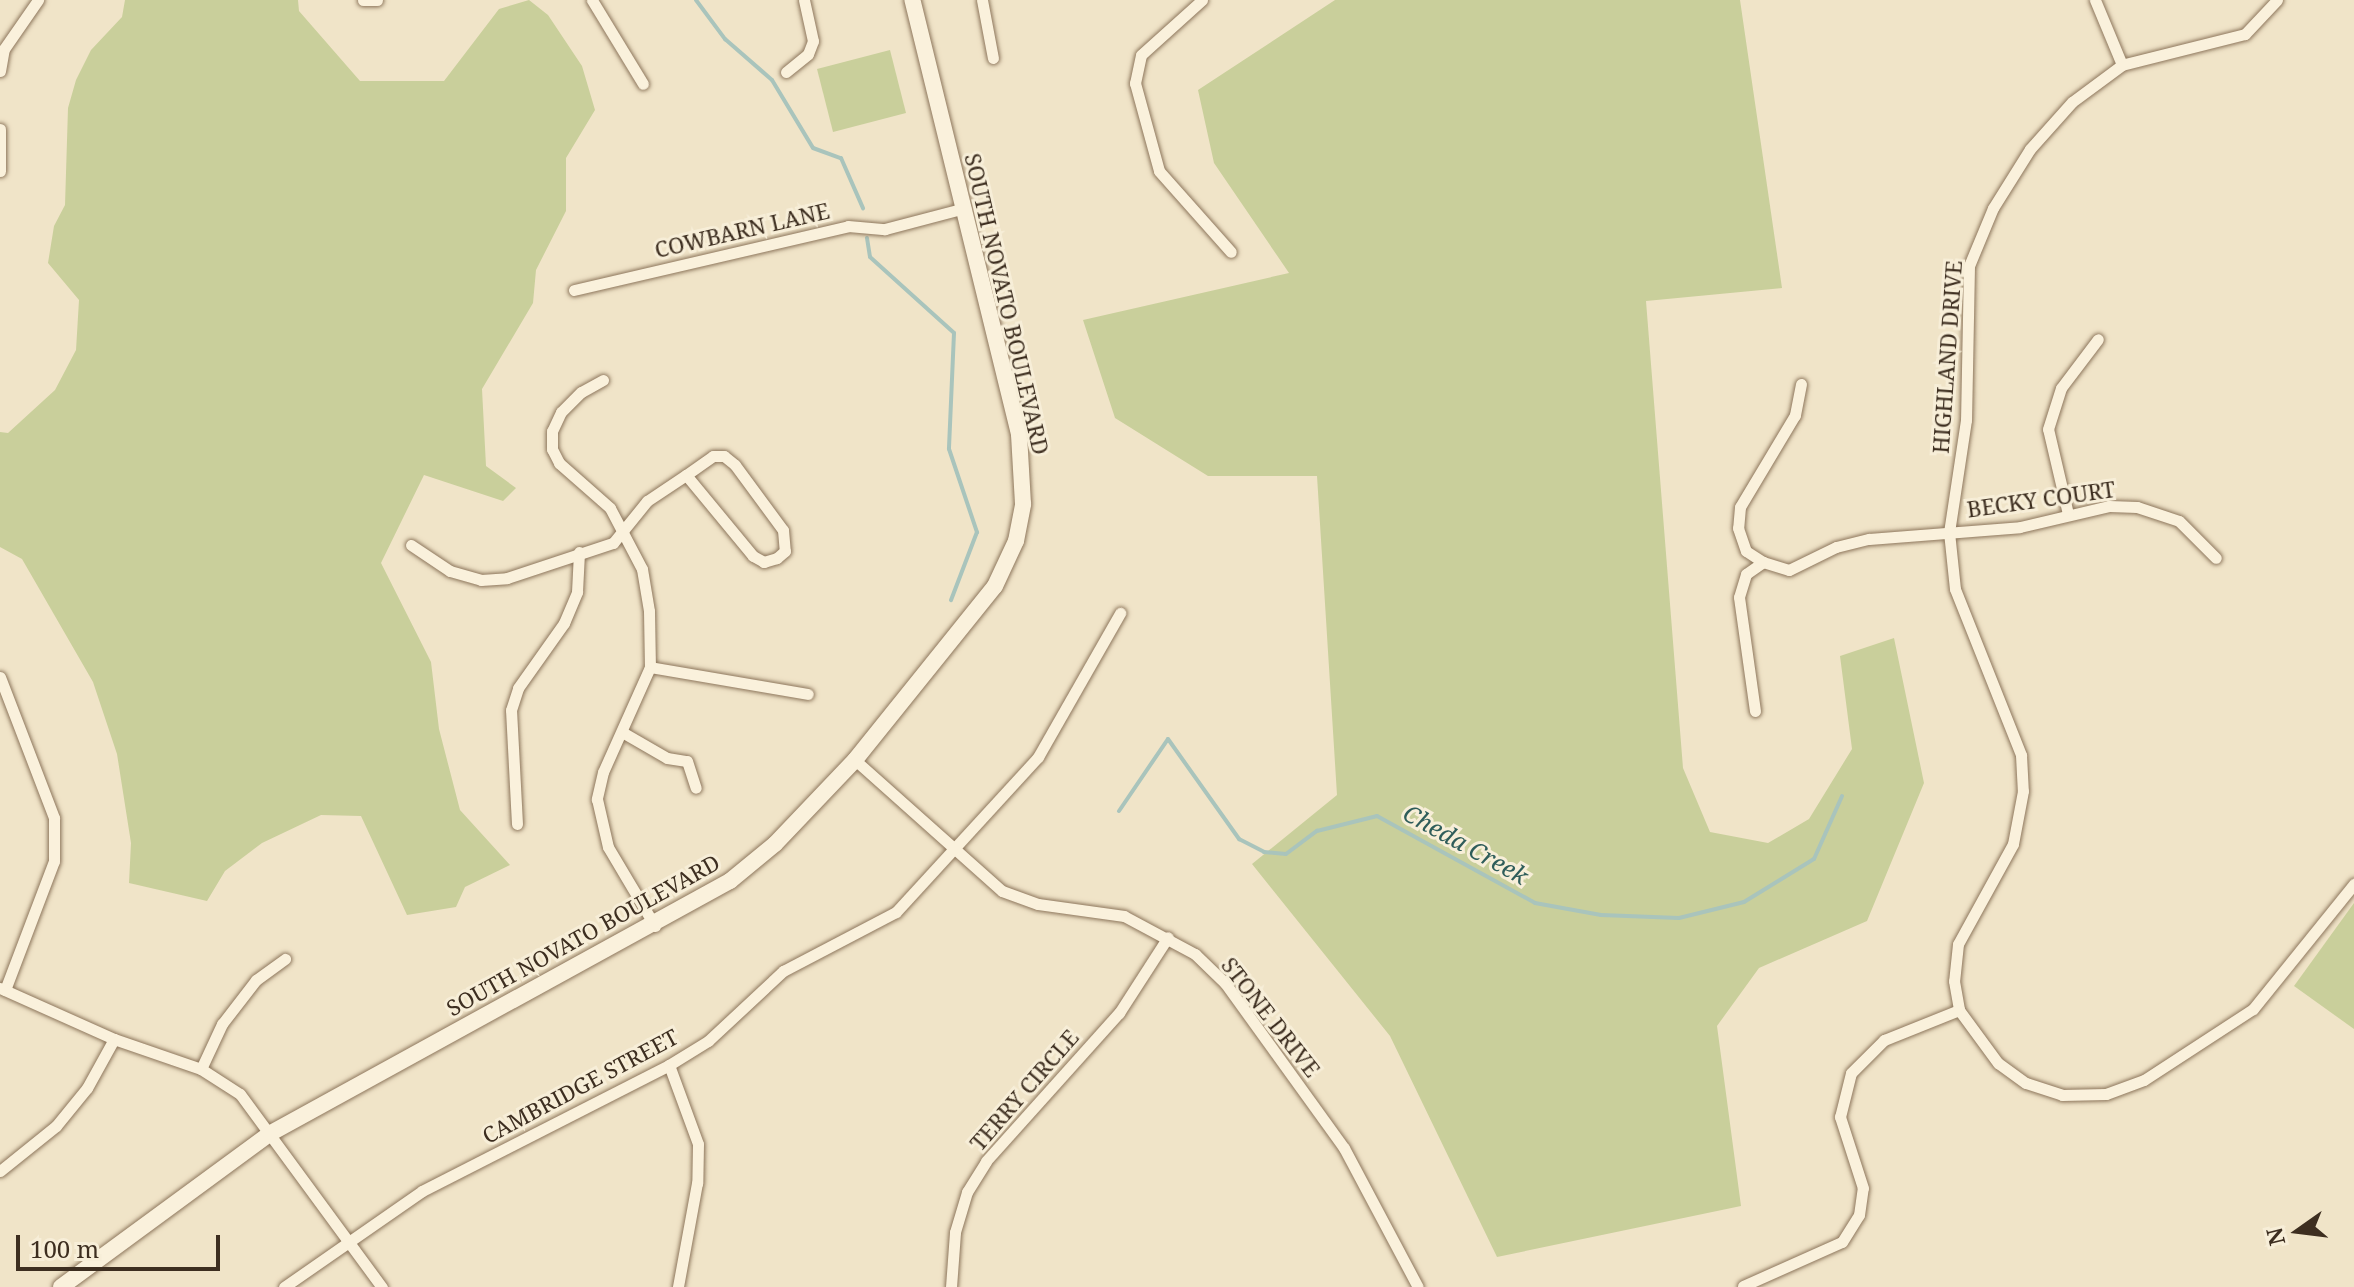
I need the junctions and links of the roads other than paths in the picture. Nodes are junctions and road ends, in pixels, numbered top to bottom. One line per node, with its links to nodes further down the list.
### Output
1 (38, 0): 13 (street)
2 (363, 0): 3 (street)
3 (377, 0)
4 (592, 0): 15 (street)
5 (804, 0): 14 (street)
6 (912, 0): 18 (main road, SOUTH NOVATO BOULEVARD)
7 (982, 0): 11 (street)
8 (1202, 0): 19 (street)
9 (2095, 0): 12 (street)
10 (2277, 0): 12 (street, HIGHLAND DRIVE)
11 (993, 58)
12 (2122, 65): 26 (street, HIGHLAND DRIVE)
13 (0, 71)
14 (786, 72)
15 (643, 84)
16 (0, 129): 17 (street)
17 (0, 171)
18 (965, 208): 20 (street, COWBARN LANE); 38 (main road, SOUTH NOVATO BOULEVARD)
19 (1231, 252)
20 (574, 290)
21 (2098, 339): 25 (street)
22 (603, 380): 27 (street)
23 (1801, 384): 31 (street)
24 (686, 475): 24 (street); 27 (street)
25 (2068, 514): 26 (street, BECKY COURT); 30 (street, BECKY COURT)
26 (1949, 532): 31 (street, BECKY COURT); 47 (street, HIGHLAND DRIVE)
27 (623, 535): 29 (street); 33 (street)
28 (411, 545): 29 (street)
29 (579, 552): 40 (street)
30 (2216, 558)
31 (1763, 562): 36 (street)
32 (1120, 613): 41 (street, CAMBRIDGE STREET)
33 (650, 667): 35 (street); 37 (street)
34 (0, 677): 46 (street)
35 (808, 694)
36 (1755, 711)
37 (622, 732): 39 (street); 43 (street)
38 (855, 760): 41 (street, STONE DRIVE); 43 (main road, SOUTH NOVATO BOULEVARD)
39 (696, 788)
40 (517, 824)
41 (954, 850): 44 (street, STONE DRIVE); 49 (street, CAMBRIDGE STREET)
42 (2354, 884): 47 (street)
43 (655, 926): 51 (main road, SOUTH NOVATO BOULEVARD)
44 (1168, 937): 59 (street, TERRY CIRCLE); 60 (street, STONE DRIVE)
45 (285, 959): 50 (street)
46 (3, 989): 48 (street)
47 (1959, 1010): 54 (street)
48 (114, 1039): 50 (street); 52 (street)
49 (669, 1065): 53 (street, CAMBRIDGE STREET); 58 (street)
50 (201, 1069): 51 (street)
51 (271, 1133): 53 (street); 55 (main road, SOUTH NOVATO BOULEVARD)
52 (0, 1171)
53 (349, 1241): 56 (street, CAMBRIDGE STREET); 57 (street)
54 (1743, 1286)
55 (61, 1287)
56 (284, 1287)
57 (382, 1287)
58 (678, 1287)
59 (951, 1287)
60 (1418, 1287)

